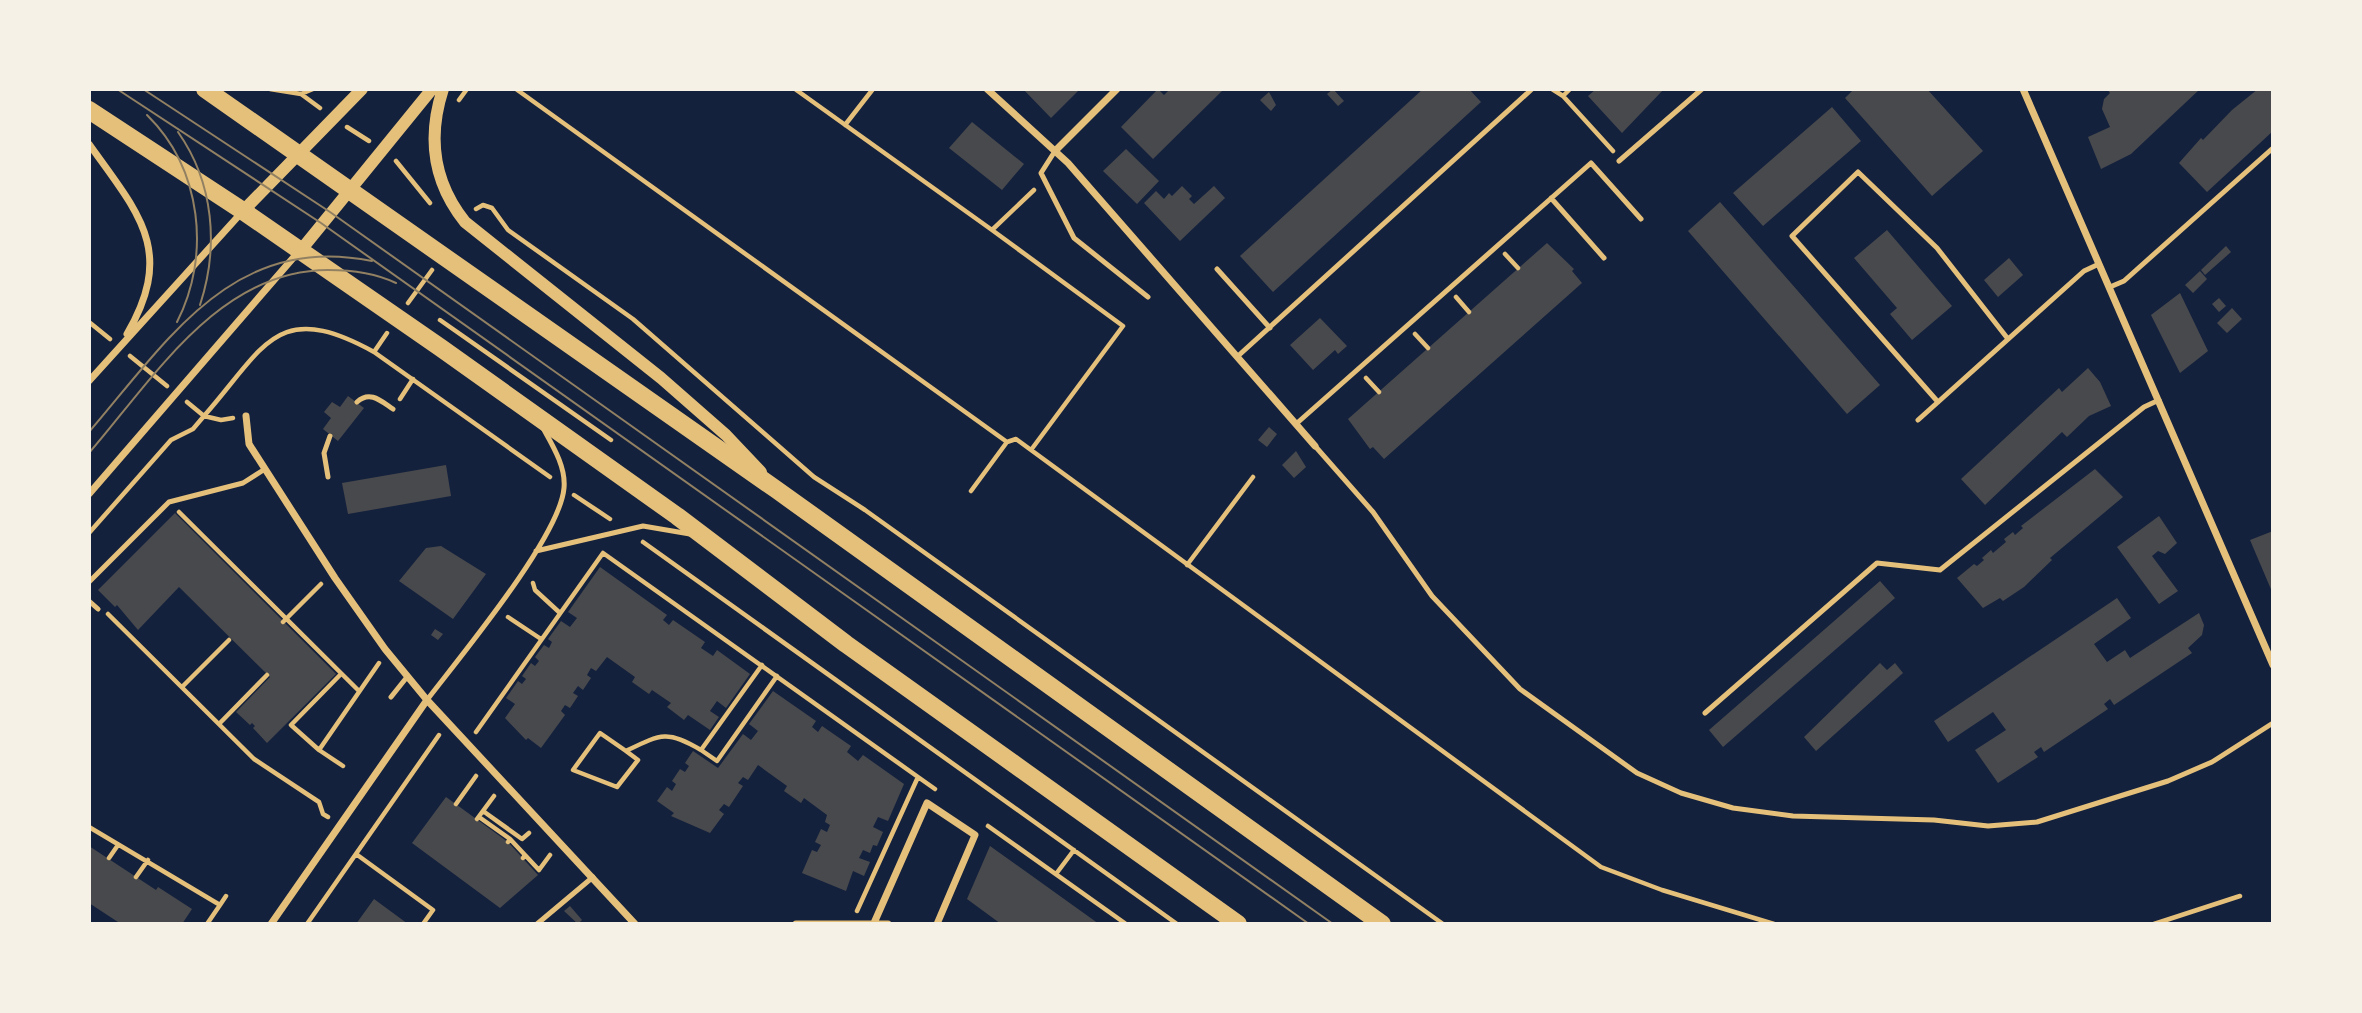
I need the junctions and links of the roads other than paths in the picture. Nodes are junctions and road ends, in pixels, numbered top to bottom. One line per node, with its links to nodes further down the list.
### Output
1 (205, 89): 14 (main road)
2 (362, 89): 14 (street)
3 (432, 89): 16 (street)
4 (443, 89): 43 (street)
5 (987, 89): 13 (street)
6 (1116, 89): 13 (street)
7 (1532, 89): 26 (lane)
8 (1702, 89): 15 (lane)
9 (2023, 89): 22 (street)
10 (89, 110): 18 (main road)
11 (89, 144): 28 (street)
12 (2273, 148): 24 (lane)
13 (1055, 150): 25 (lane); 29 (street)
14 (300, 154): 16 (main road); 18 (street)
15 (1620, 160)
16 (349, 188): 20 (street); 43 (main road)
17 (1551, 198): 19 (lane); 21 (lane); 38 (lane)
18 (243, 211): 20 (main road); 28 (street)
19 (1641, 219)
20 (301, 250): 35 (main road); 44 (street)
21 (1604, 258)
22 (2099, 264): 24 (street); 27 (lane)
23 (1217, 269): 26 (lane)
24 (2109, 287): 31 (street)
25 (1148, 298)
26 (1270, 327): 29 (lane)
27 (2008, 339): 33 (lane); 33 (lane)
28 (120, 347): 30 (street)
29 (1238, 356): 38 (street)
30 (89, 381)
31 (2159, 400): 50 (street); 54 (lane)
32 (357, 402): 34 (lane)
33 (1938, 402): 37 (lane)
34 (393, 409)
35 (534, 414): 45 (main road); 46 (lane)
36 (246, 416): 41 (street)
37 (1918, 420)
38 (1296, 424): 40 (street)
39 (330, 436): 42 (lane)
40 (1315, 446): 55 (lane)
41 (265, 469): 47 (lane); 51 (street)
42 (328, 477)
43 (778, 490): 66 (main road)
44 (89, 494)
45 (711, 542): 46 (lane); 65 (main road)
46 (536, 551): 53 (lane)
47 (89, 582)
48 (89, 601): 49 (lane)
49 (98, 609)
50 (2273, 665)
51 (407, 677): 52 (lane); 53 (street)
52 (391, 697)
53 (427, 700): 56 (street); 59 (street)
54 (1705, 713)
55 (2273, 723)
56 (593, 877): 60 (lane); 61 (street)
57 (857, 922): 58 (street); 62 (street)
58 (874, 923): 63 (street); 64 (street)
59 (271, 924)
60 (537, 924)
61 (635, 924)
62 (796, 924)
63 (888, 924)
64 (937, 924)
65 (1238, 924)
66 (1382, 924)

